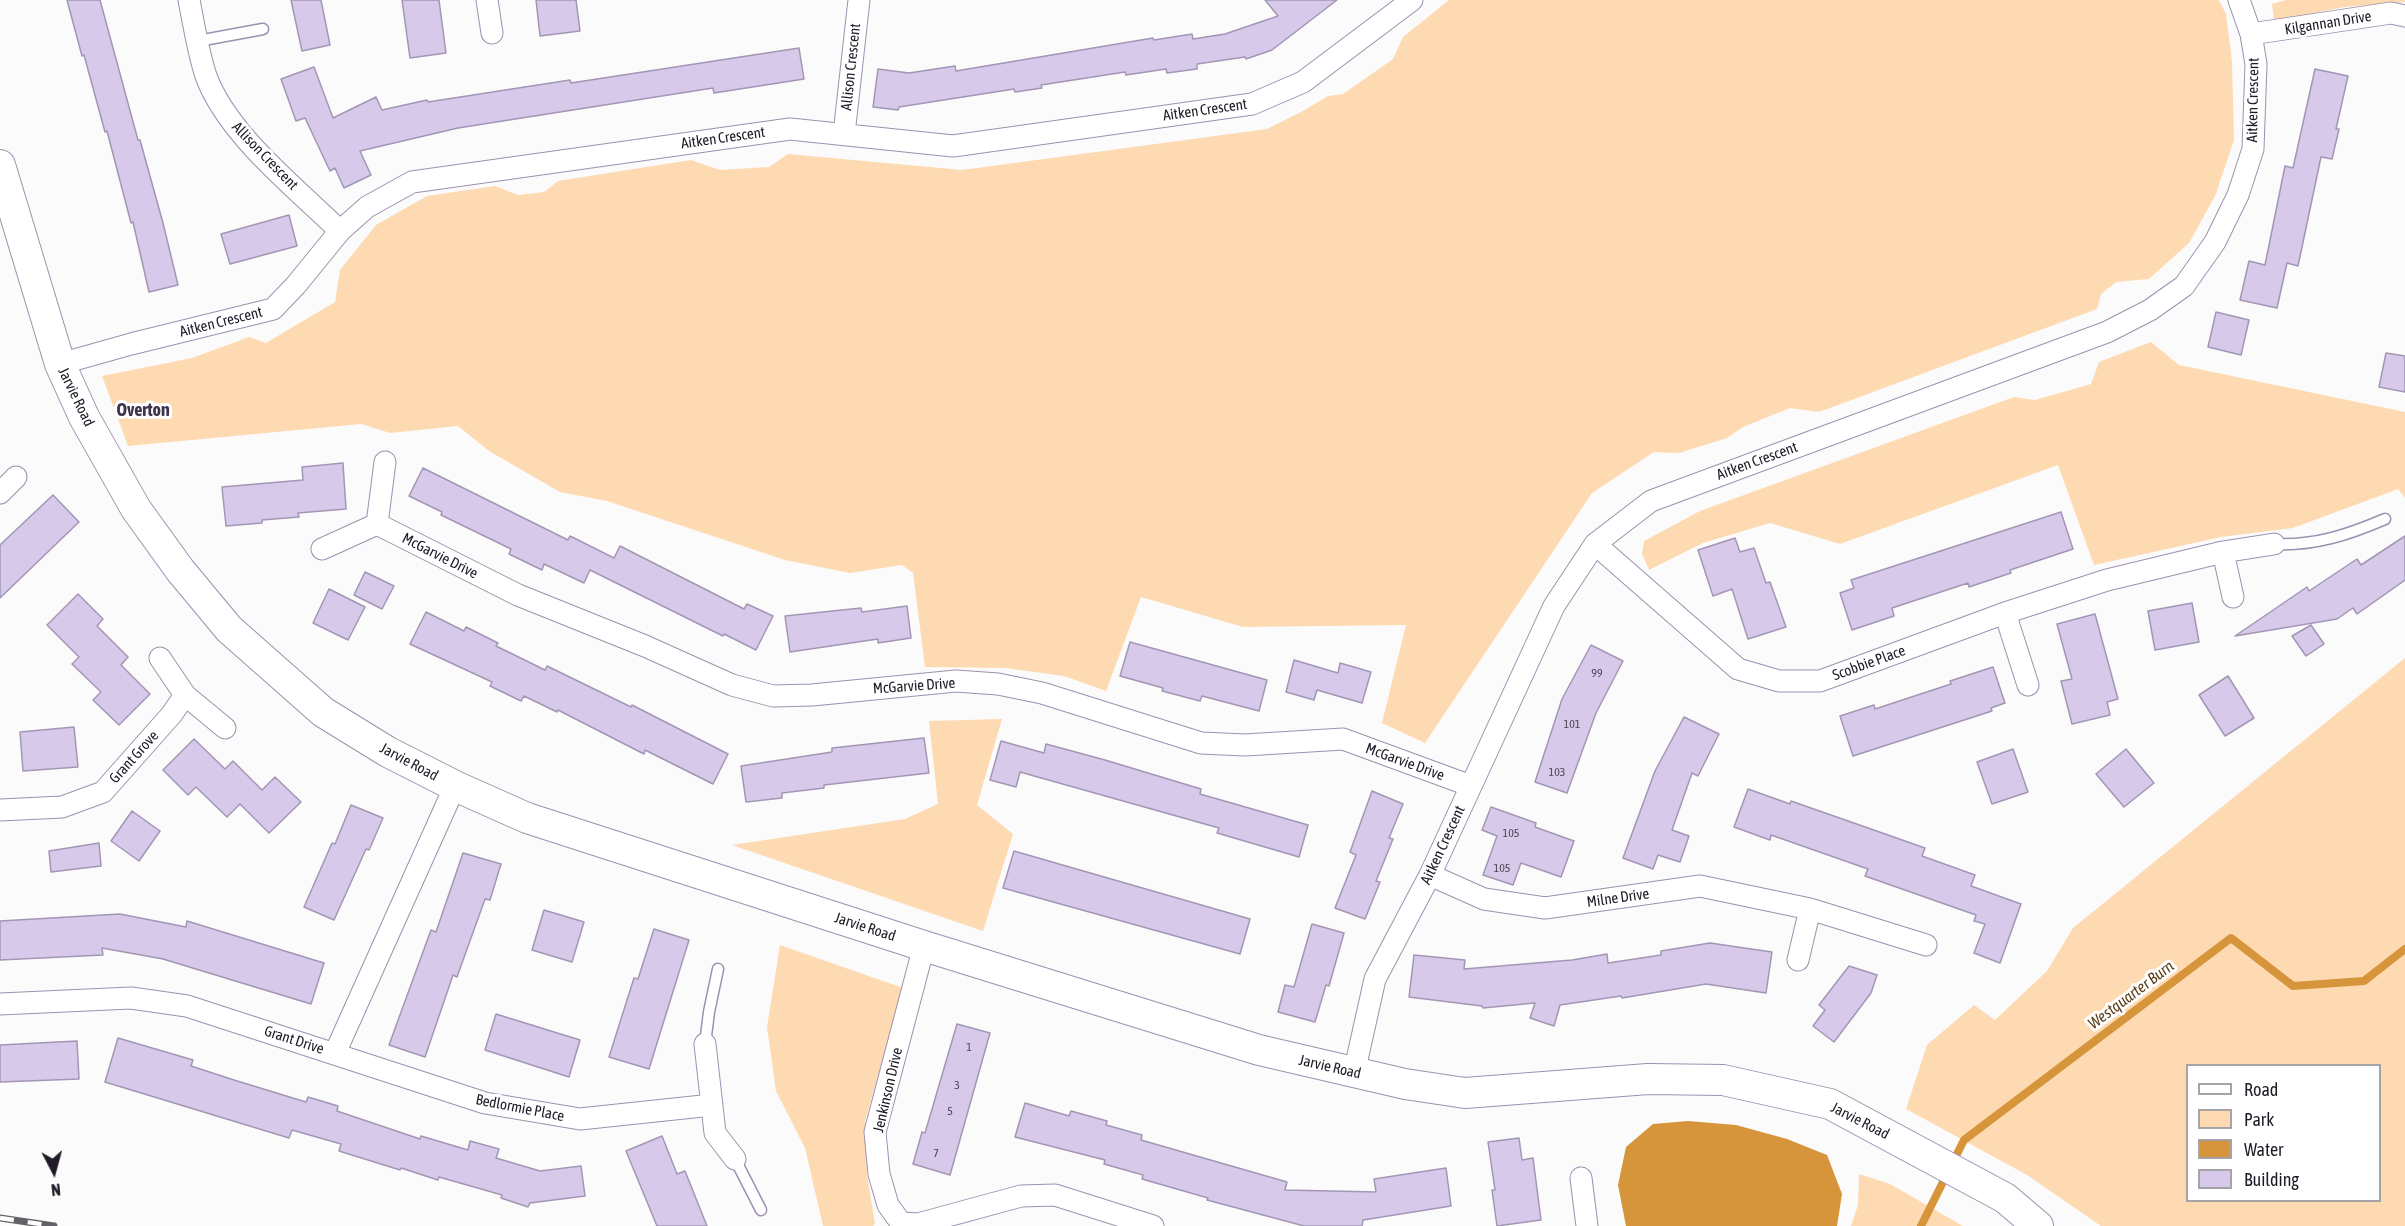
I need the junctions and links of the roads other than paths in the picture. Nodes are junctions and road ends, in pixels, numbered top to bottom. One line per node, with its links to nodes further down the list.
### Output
1 (189, 0): 10 (street, Allison Crescent)
2 (487, 0): 8 (street)
3 (859, 0): 11 (street, Allison Crescent)
4 (1412, 0): 11 (street, Aitken Crescent)
5 (2239, 0): 9 (street, Aitken Crescent)
6 (2405, 16): 9 (street, Kilgannan Drive)
7 (263, 29): 10 (lane)
8 (492, 33)
9 (2251, 34): 20 (street, Aitken Crescent)
10 (198, 41): 13 (street, Allison Crescent)
11 (844, 134): 13 (street, Aitken Crescent)
12 (0, 165): 14 (street, Jarvie Road)
13 (340, 231): 14 (street, Aitken Crescent)
14 (60, 364): 30 (street, Jarvie Road)
15 (386, 462): 19 (street)
16 (16, 477): 17 (street)
17 (0, 494)
18 (2385, 519): 21 (lane, Scobbie Place)
19 (377, 524): 22 (street); 31 (street, McGarvie Drive)
20 (1595, 544): 25 (street, Scobbie Place); 31 (street, Aitken Crescent)
21 (2274, 544): 23 (street, Scobbie Place)
22 (322, 549)
23 (2223, 552): 24 (street); 25 (street, Scobbie Place)
24 (2233, 597)
25 (2005, 613): 27 (street)
26 (160, 658): 28 (street)
27 (2028, 685)
28 (185, 695): 29 (street); 32 (street, Grant Grove)
29 (225, 728)
30 (455, 786): 36 (street, Jarvie Road); 41 (street, Grant Drive)
31 (1471, 786): 33 (street, Aitken Crescent)
32 (0, 810)
33 (1430, 875): 34 (street, Milne Drive); 42 (street, Aitken Crescent)
34 (1810, 909): 35 (street, Milne Drive); 37 (street)
35 (1926, 945)
36 (924, 946): 42 (street, Jarvie Road); 47 (street, Jenkinson Drive)
37 (1798, 960)
38 (718, 969): 40 (lane)
39 (0, 1004): 41 (street, Grant Drive)
40 (705, 1044): 43 (street)
41 (335, 1053): 43 (street, Bedlormie Place)
42 (1354, 1073): 49 (street, Jarvie Road)
43 (712, 1105): 44 (street)
44 (735, 1159): 46 (lane)
45 (1581, 1178): 48 (street)
46 (761, 1210)
47 (1153, 1226)
48 (1587, 1226)
49 (2038, 1226)

